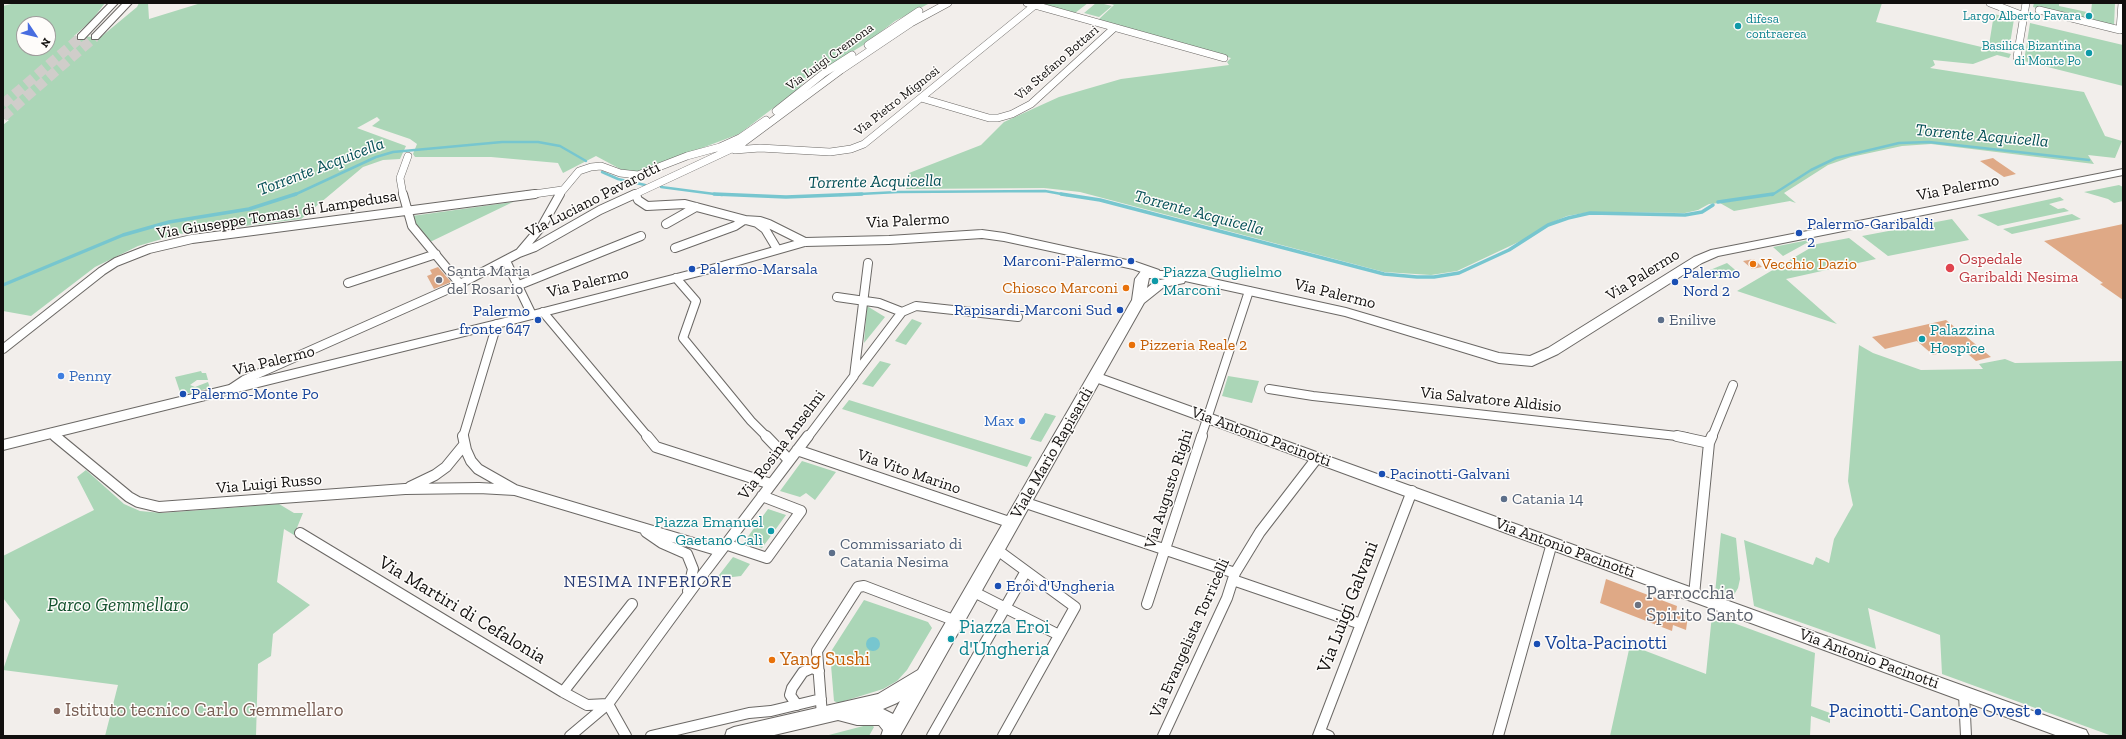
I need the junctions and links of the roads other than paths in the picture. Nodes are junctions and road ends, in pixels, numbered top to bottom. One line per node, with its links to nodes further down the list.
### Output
1 (114, 3): 13 (main road)
2 (128, 3): 14 (main road)
3 (936, 3): 18 (street, Via Luigi Cremona)
4 (948, 3): 19 (street)
5 (1027, 3): 9 (street)
6 (1990, 3): 11 (street)
7 (2026, 3): 11 (street)
8 (2122, 3): 10 (street)
9 (1035, 5): 12 (street); 17 (street, Via Pietro Mignosi)
10 (2039, 10)
11 (2024, 16): 16 (street)
12 (1114, 28): 15 (street); 17 (street, Via Stefano Bottari)
13 (81, 37)
14 (95, 37)
15 (1224, 58)
16 (2017, 58)
17 (921, 98): 19 (street, Via Pietro Mignosi)
18 (742, 137): 21 (street, Via Luigi Cremona); 23 (street, Via Luigi Cremona)
19 (740, 147): 20 (street, Via Pietro Mignosi)
20 (726, 152): 23 (street, Via Luciano Pavarotti)
21 (701, 153): 23 (street); 25 (street, Via Luigi Cremona)
22 (408, 156): 28 (street)
23 (714, 158): 26 (street, Via Luciano Pavarotti)
24 (2123, 172): 46 (main road, Via Palermo)
25 (562, 190): 28 (street, Via Giuseppe Tomasi di Lampedusa); 35 (street, Via Luigi Cremona)
26 (636, 195): 27 (street); 35 (street, Via Luciano Pavarotti)
27 (696, 207): 29 (street); 30 (street)
28 (406, 210): 36 (street); 54 (street, Via Giuseppe Tomasi di Lampedusa)
29 (744, 220): 32 (street); 33 (street); 34 (street)
30 (666, 224)
31 (641, 236): 45 (street)
32 (805, 242): 34 (main road, Via Palermo); 38 (main road, Via Palermo)
33 (675, 248)
34 (777, 249): 40 (main road, Via Palermo)
35 (519, 253): 37 (street, Via Luciano Pavarotti)
36 (436, 254): 43 (street); 44 (street)
37 (506, 261): 44 (street, Via Luciano Pavarotti); 45 (street)
38 (1117, 262): 41 (main road, Via Palermo); 42 (main road)
39 (868, 263): 48 (street)
40 (676, 278): 51 (main road, Via Palermo); 67 (street)
41 (1158, 279): 42 (main road); 46 (main road, Via Palermo); 49 (main road)
42 (1142, 280): 49 (main road)
43 (348, 283)
44 (460, 284): 58 (street, Via Luciano Pavarotti)
45 (519, 285): 51 (street)
46 (1249, 291): 60 (street, Via Augusto Righi)
47 (837, 297): 48 (street)
48 (864, 300): 50 (street); 55 (street)
49 (1139, 300): 56 (main road, Viale Mario Rapisardi)
50 (902, 312): 52 (street); 55 (street, Via Rosina Anselmi)
51 (538, 313): 53 (main road, Via Palermo); 68 (street)
52 (1018, 317)
53 (496, 324): 58 (main road, Via Palermo); 64 (street)
54 (3, 349)
55 (854, 376): 65 (street, Via Rosina Anselmi)
56 (1095, 377): 60 (main road, Via Antonio Pacinotti); 73 (main road, Viale Mario Rapisardi)
57 (1733, 385): 62 (street)
58 (231, 389): 61 (main road, Via Palermo)
59 (1269, 389): 62 (street, Via Salvatore Aldisio)
60 (1207, 417): 66 (main road, Via Antonio Pacinotti); 79 (street, Via Augusto Righi)
61 (51, 432): 63 (main road, Via Palermo); 69 (street, Via Luigi Russo)
62 (1709, 443): 83 (street)
63 (3, 444)
64 (464, 445): 69 (street); 70 (street)
65 (797, 450): 67 (street, Via Rosina Anselmi); 74 (street, Via Vito Marino)
66 (1317, 458): 71 (main road, Via Antonio Pacinotti); 82 (street, Via Evangelista Torricelli)
67 (789, 460): 68 (street, Via Rosina Anselmi)
68 (771, 484): 72 (street, Via Rosina Anselmi)
69 (405, 489): 70 (street, Via Luigi Russo)
70 (515, 490): 75 (street)
71 (1412, 491): 77 (main road, Via Antonio Pacinotti); 89 (street, Via Luigi Galvani)
72 (762, 496): 78 (street, Via Rosina Anselmi); 78 (street)
73 (1024, 502): 74 (main road, Viale Mario Rapisardi); 79 (street)
74 (1012, 523): 80 (main road, Viale Mario Rapisardi)
75 (640, 527): 78 (street); 84 (street)
76 (300, 533): 93 (street, Via Martiri di Cefalonia)
77 (1552, 543): 83 (main road, Via Antonio Pacinotti); 107 (street)
78 (723, 548): 84 (street, Via Rosina Anselmi)
79 (1166, 548): 82 (street); 86 (street, Via Augusto Righi)
80 (996, 550): 81 (street); 87 (main road, Viale Mario Rapisardi)
81 (1026, 571): 88 (street); 90 (street)
82 (1234, 576): 89 (street); 106 (street, Via Evangelista Torricelli)
83 (1694, 595): 94 (main road, Via Antonio Pacinotti)
84 (686, 597): 95 (street, Via Rosina Anselmi)
85 (632, 604): 93 (street)
86 (1147, 604)
87 (964, 606): 88 (street); 91 (street); 92 (main road, Viale Mario Rapisardi)
88 (1005, 608): 90 (street); 104 (street)
89 (1361, 624): 99 (street, Via Luigi Galvani)
90 (1059, 635): 105 (street)
91 (819, 671): 96 (street); 97 (street)
92 (926, 673): 97 (main road); 98 (main road, Viale Mario Rapisardi)
93 (563, 692): 95 (street, Via Martiri di Cefalonia)
94 (1964, 694): 108 (street); 109 (main road, Via Antonio Pacinotti)
95 (608, 704): 100 (street, Via Rosina Anselmi); 101 (street)
96 (797, 705): 97 (street); 102 (street)
97 (827, 709): 98 (main road); 103 (main road)
98 (892, 734)
99 (1322, 735)
100 (570, 736)
101 (626, 736)
102 (652, 736)
103 (734, 736)
104 (932, 736)
105 (1003, 736)
106 (1163, 736)
107 (1498, 736)
108 (1966, 736)
109 (2080, 736)

